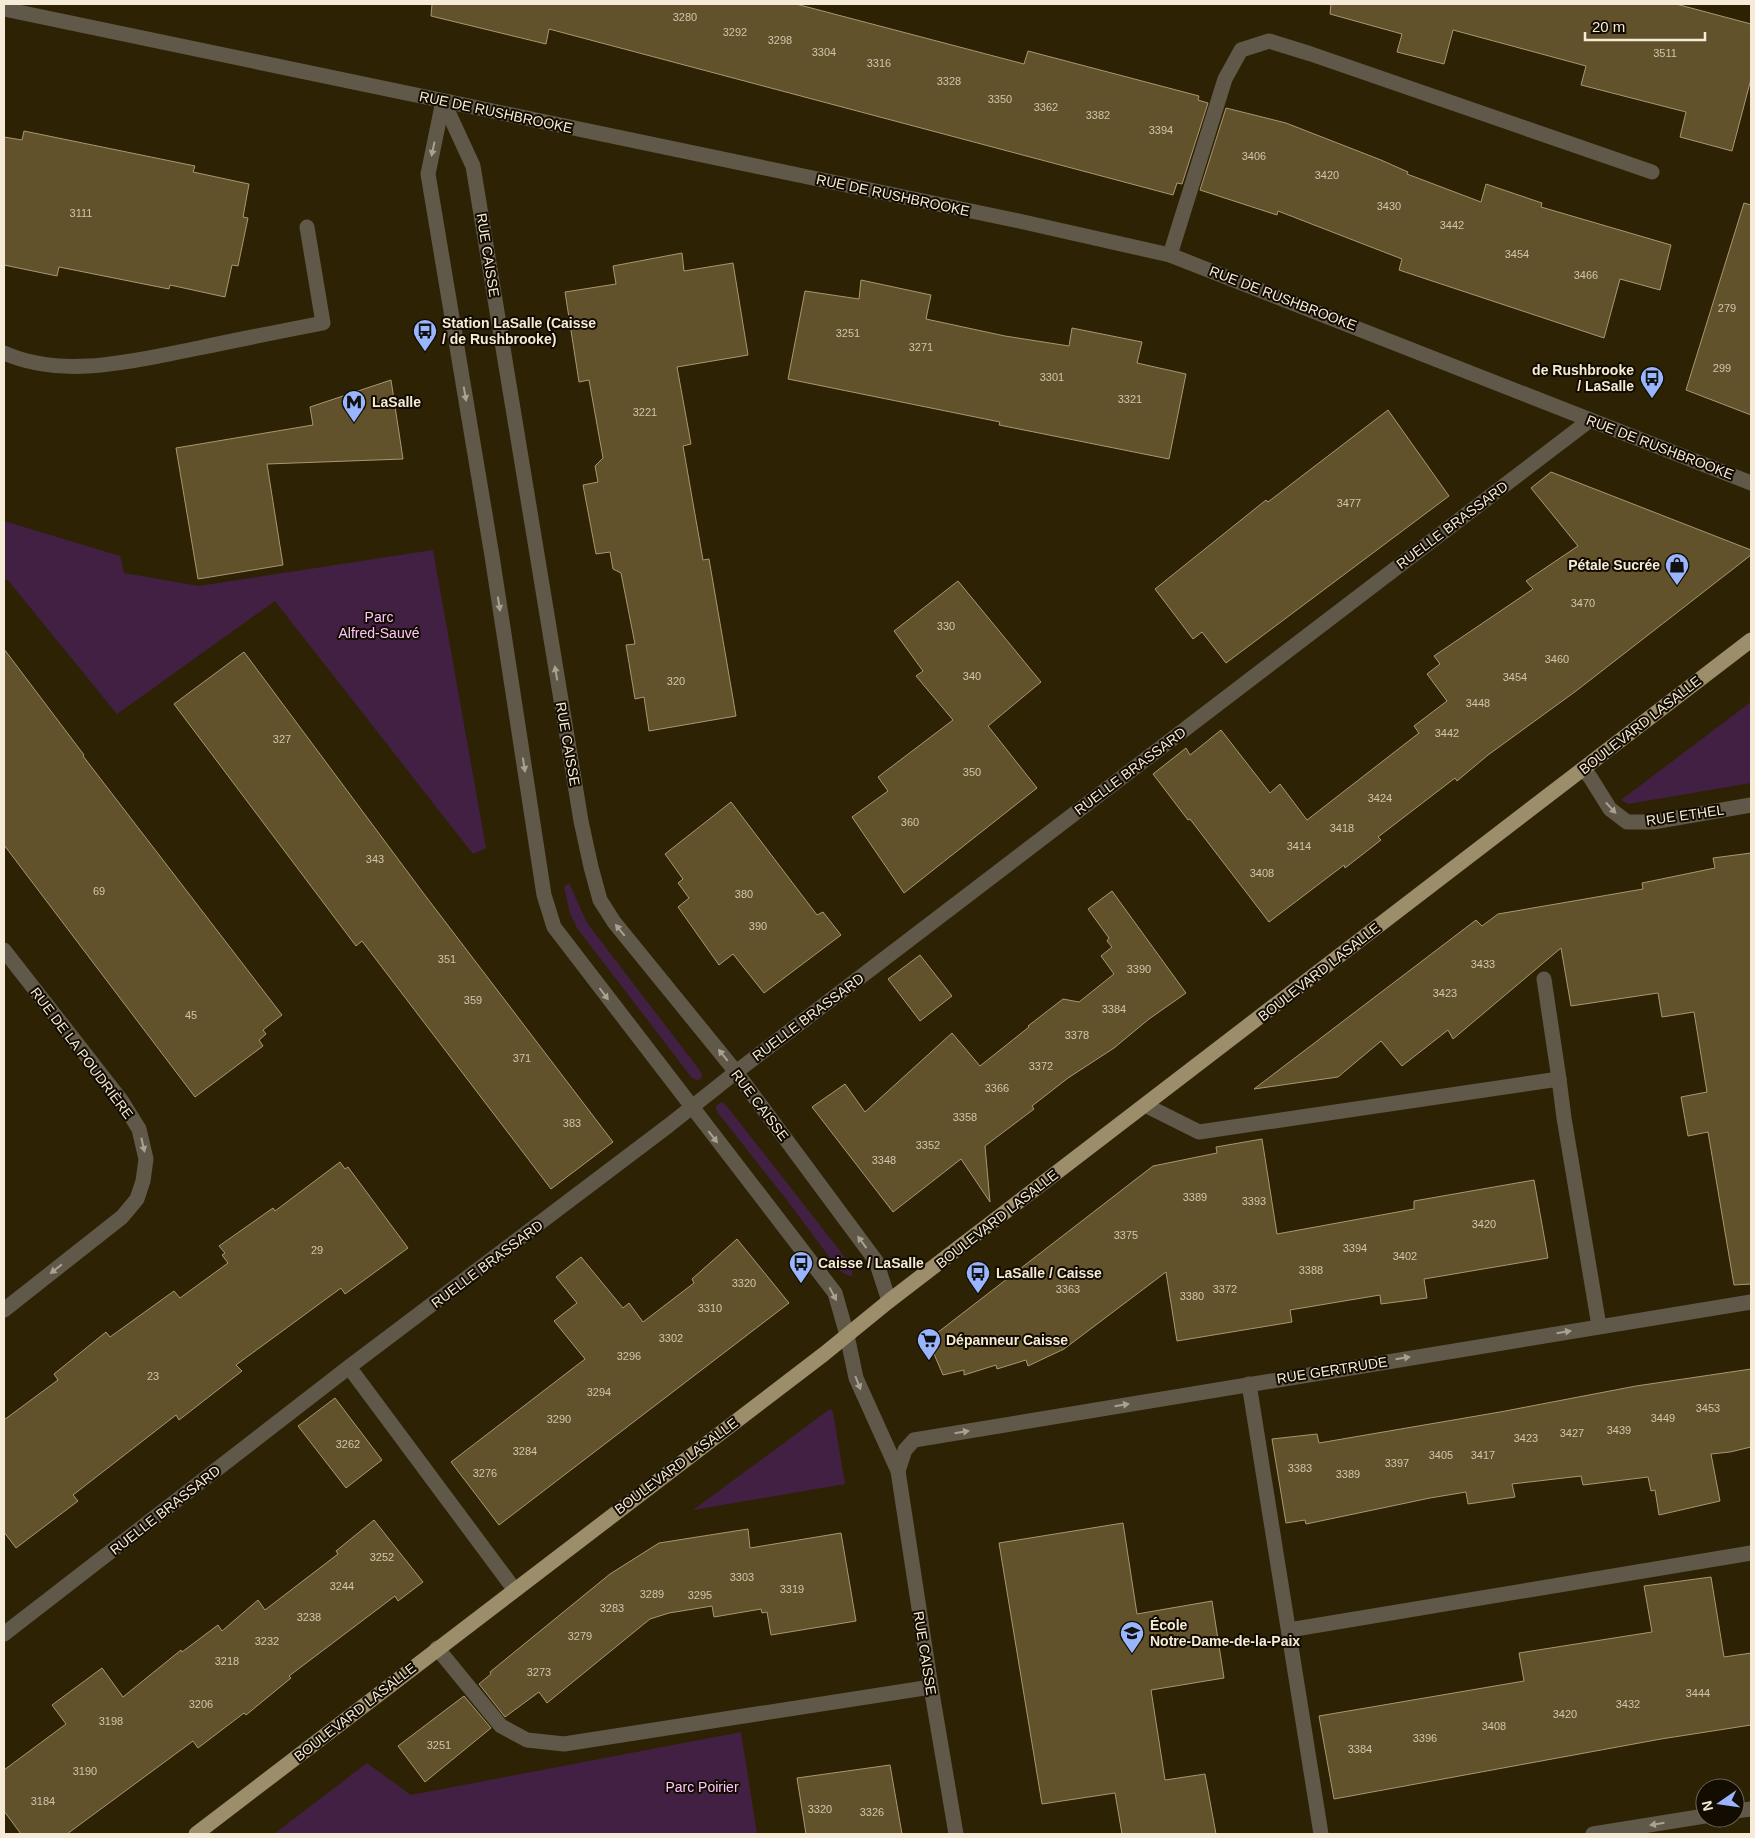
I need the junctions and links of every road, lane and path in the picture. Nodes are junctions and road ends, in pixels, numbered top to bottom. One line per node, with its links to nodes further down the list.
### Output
1 (4, 9): 2 (street, RUE DE RUSHBROOKE)
2 (443, 101): 5 (street, RUE DE RUSHBROOKE); 14 (street, RUE CAISSE, one-way to 2); 17 (street, RUE CAISSE, one-way to 17)
3 (1652, 172): 5 (street)
4 (307, 227): 6 (street)
5 (1170, 255): 7 (street, RUE DE RUSHBROOKE)
6 (4, 353)
7 (1590, 420): 8 (street, RUE DE RUSHBROOKE); 14 (street, RUELLE BRASSARD)
8 (1751, 482)
9 (1751, 640): 10 (main road, BOULEVARD LASALLE)
10 (1583, 769): 11 (street, RUE ETHEL, one-way to 11); 16 (main road, BOULEVARD LASALLE)
11 (1751, 805)
12 (4, 950): 20 (street, RUE DE LA POUDRIÈRE, one-way to 20)
13 (1544, 979): 15 (street)
14 (736, 1072): 17 (street, RUELLE BRASSARD); 18 (street, RUE CAISSE, one-way to 14)
15 (1559, 1079): 16 (street); 21 (street)
16 (1145, 1105): 18 (main road, BOULEVARD LASALLE)
17 (692, 1108): 22 (street, RUE CAISSE, one-way to 22); 23 (street, RUELLE BRASSARD)
18 (889, 1301): 22 (main road, BOULEVARD LASALLE)
19 (1751, 1302): 21 (street, RUE GERTRUDE)
20 (4, 1310)
21 (1599, 1326): 24 (street, RUE GERTRUDE, one-way to 21)
22 (847, 1335): 26 (street, RUE CAISSE, one-way to 26); 28 (main road, BOULEVARD LASALLE)
23 (349, 1367): 28 (street); 30 (street, RUELLE BRASSARD)
24 (1250, 1384): 25 (street, RUE GERTRUDE, one-way to 24); 29 (street)
25 (914, 1440): 26 (street, RUE CAISSE)
26 (898, 1471): 32 (street, RUE CAISSE)
27 (1751, 1553): 29 (street)
28 (514, 1589): 31 (main road, BOULEVARD LASALLE)
29 (1289, 1630): 36 (street)
30 (4, 1634)
31 (438, 1648): 32 (street); 34 (main road, BOULEVARD LASALLE)
32 (930, 1687): 35 (street, RUE CAISSE)
33 (1695, 1818): 37 (street, one-way to 37)
34 (196, 1834)
35 (956, 1834)
36 (1321, 1834)
37 (1593, 1834)

